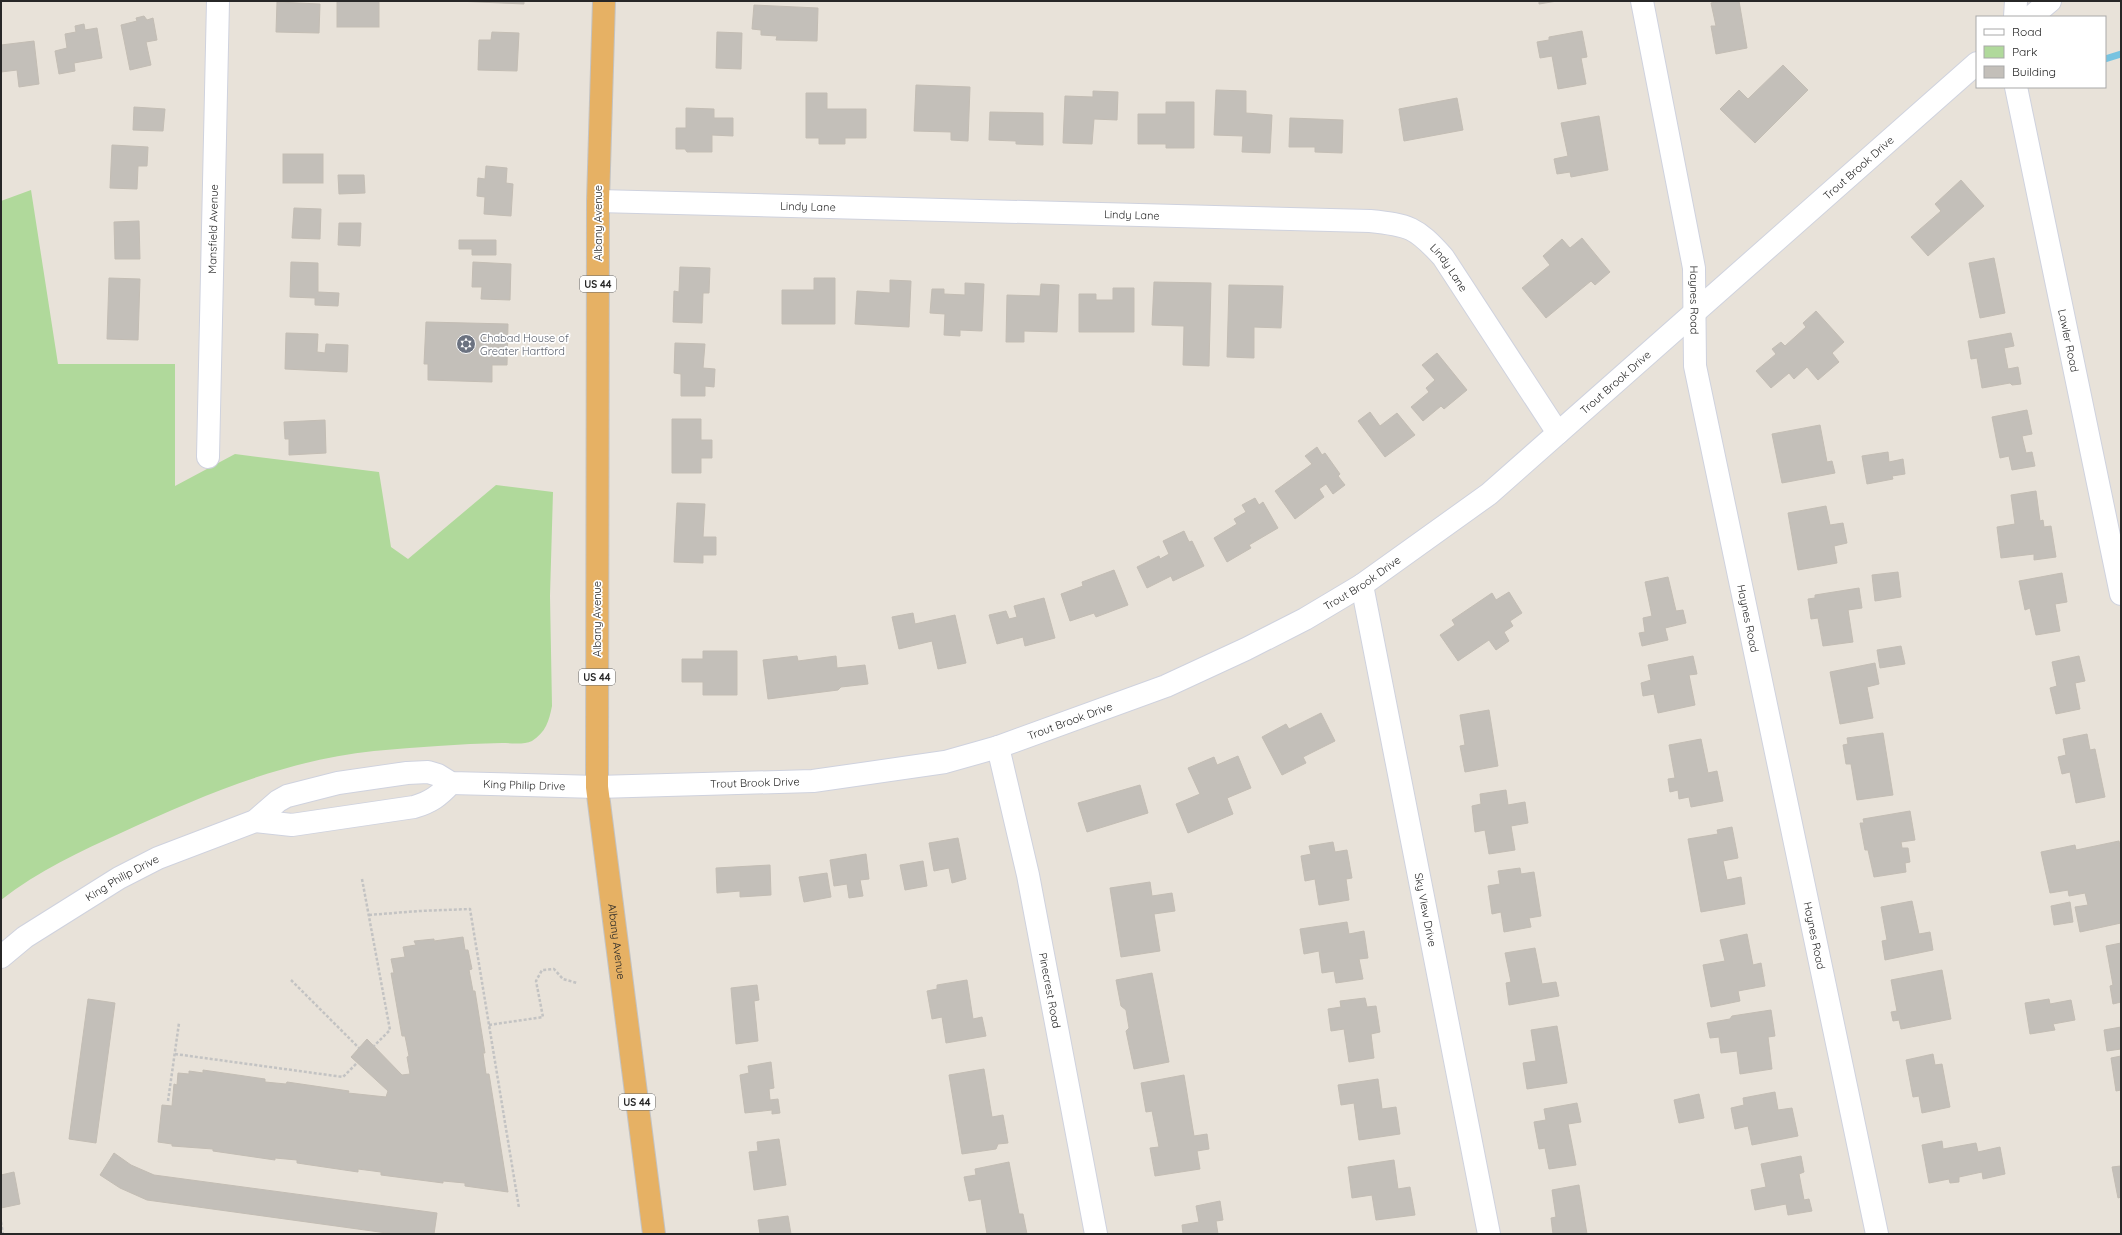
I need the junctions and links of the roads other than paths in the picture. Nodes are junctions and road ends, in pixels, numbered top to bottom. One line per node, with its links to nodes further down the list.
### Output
1 (218, 1): 13 (street, Mansfield Avenue)
2 (604, 1): 10 (highway, Albany Avenue / US 44)
3 (1642, 1): 11 (street, Haynes Road)
4 (2016, 1): 6 (street)
5 (2050, 1): 7 (street)
6 (2015, 16)
7 (2032, 16)
8 (1976, 64): 11 (street, Trout Brook Drive)
9 (2016, 88): 15 (street, Lawler Road)
10 (598, 201): 12 (street, Lindy Lane); 18 (highway, Albany Avenue / US 44)
11 (1693, 312): 12 (street, Trout Brook Drive); 24 (street, Haynes Road)
12 (1558, 433): 14 (street, Trout Brook Drive)
13 (208, 457)
14 (1362, 586): 16 (street, Trout Brook Drive); 23 (street, Sky View Drive)
15 (2121, 594)
16 (998, 748): 18 (street, Trout Brook Drive); 22 (street, Pinecrest Road)
17 (451, 783): 18 (street, King Philip Drive); 19 (street, King Philip Drive); 19 (street, King Philip Drive)
18 (597, 787): 21 (highway, Albany Avenue / US 44)
19 (256, 821): 20 (street, King Philip Drive)
20 (1, 957)
21 (654, 1234)
22 (1096, 1234)
23 (1489, 1234)
24 (1877, 1234)

